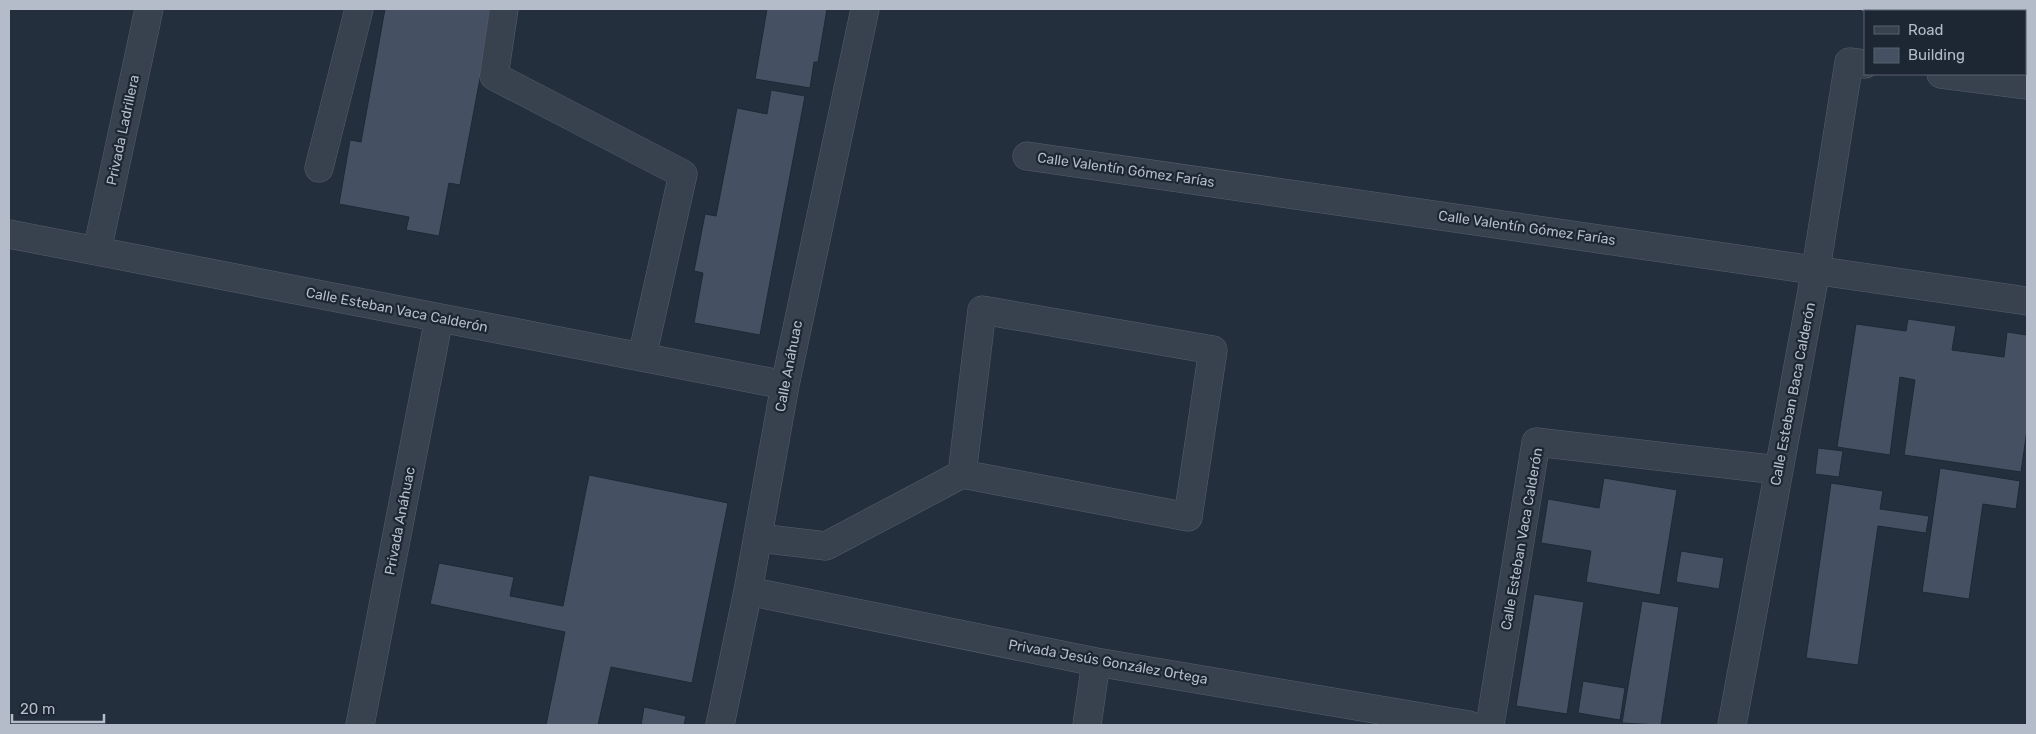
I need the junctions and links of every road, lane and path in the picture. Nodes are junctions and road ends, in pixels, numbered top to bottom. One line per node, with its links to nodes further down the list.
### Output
1 (149, 9): 11 (street, Privada Ladrillera)
2 (358, 9): 9 (street)
3 (504, 9): 15 (street)
4 (865, 9): 16 (street, Calle Anáhuac)
5 (1857, 63): 12 (street, Calle Esteban Baca Calderón)
6 (1949, 75): 7 (street)
7 (2027, 85)
8 (1027, 156): 12 (street, Calle Valentín Gómez Farías)
9 (319, 168)
10 (9, 234): 11 (street, Calle Esteban Vaca Calderón)
11 (97, 251): 14 (street, Calle Esteban Vaca Calderón)
12 (1816, 269): 13 (street, Calle Valentín Gómez Farías); 17 (street, Calle Esteban Baca Calderón)
13 (2027, 301)
14 (439, 318): 15 (street, Calle Esteban Vaca Calderón); 22 (street, Privada Anáhuac)
15 (642, 357): 16 (street, Calle Esteban Vaca Calderón)
16 (784, 385): 19 (street, Calle Anáhuac)
17 (1778, 470): 26 (street, Calle Esteban Vaca Calderón); 27 (street, Calle Esteban Baca Calderón)
18 (962, 474): 18 (street); 19 (street)
19 (758, 538): 20 (street, Calle Anáhuac)
20 (748, 591): 21 (street, Privada Jesús González Ortega); 23 (street, Calle Anáhuac)
21 (1096, 662): 24 (street); 25 (street, Privada Jesús González Ortega)
22 (360, 725)
23 (720, 725)
24 (1087, 725)
25 (1469, 725)
26 (1490, 725)
27 (1732, 725)

